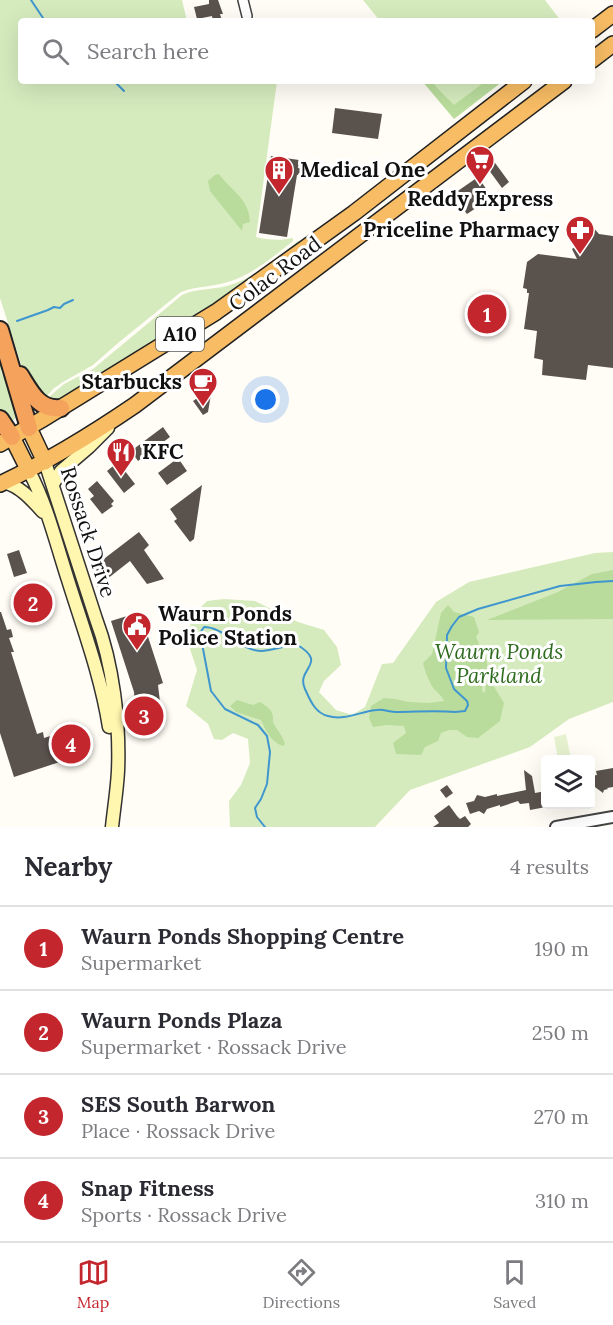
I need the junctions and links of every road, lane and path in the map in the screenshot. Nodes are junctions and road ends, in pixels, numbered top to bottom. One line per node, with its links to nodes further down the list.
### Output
1 (243, 0): 3 (street)
2 (613, 14): 4 (highway)
3 (247, 16)
4 (595, 28)
5 (613, 44): 6 (highway)
6 (595, 58)
7 (520, 84): 9 (highway, Colac Road / A10)
8 (560, 84): 10 (highway, Colac Road / A10)
9 (376, 195): 10 (highway); 13 (highway, Colac Road / A10)
10 (388, 215): 15 (highway, Colac Road / A10)
11 (0, 330): 12 (highway)
12 (8, 353): 13 (highway); 16 (highway)
13 (61, 408): 16 (highway, Colac Road / A10)
14 (0, 419): 17 (highway)
15 (117, 419): 18 (highway, Colac Road / A10); 21 (main road)
16 (29, 428): 17 (highway, Colac Road / A10); 18 (highway)
17 (6, 441): 19 (highway)
18 (45, 462): 19 (highway, Colac Road / A10); 21 (main road, Rossack Drive)
19 (29, 471): 20 (highway, Colac Road / A10); 22 (main road, Rossack Drive)
20 (2, 483): 22 (main road)
21 (52, 483): 23 (main road, Rossack Drive)
22 (49, 520): 24 (main road, Rossack Drive)
23 (92, 609): 24 (main road); 25 (main road, Rossack Drive)
24 (79, 614): 25 (main road, Rossack Drive)
25 (115, 758): 27 (main road, Rossack Drive)
26 (613, 817): 28 (street)
27 (110, 827)
28 (556, 827)

